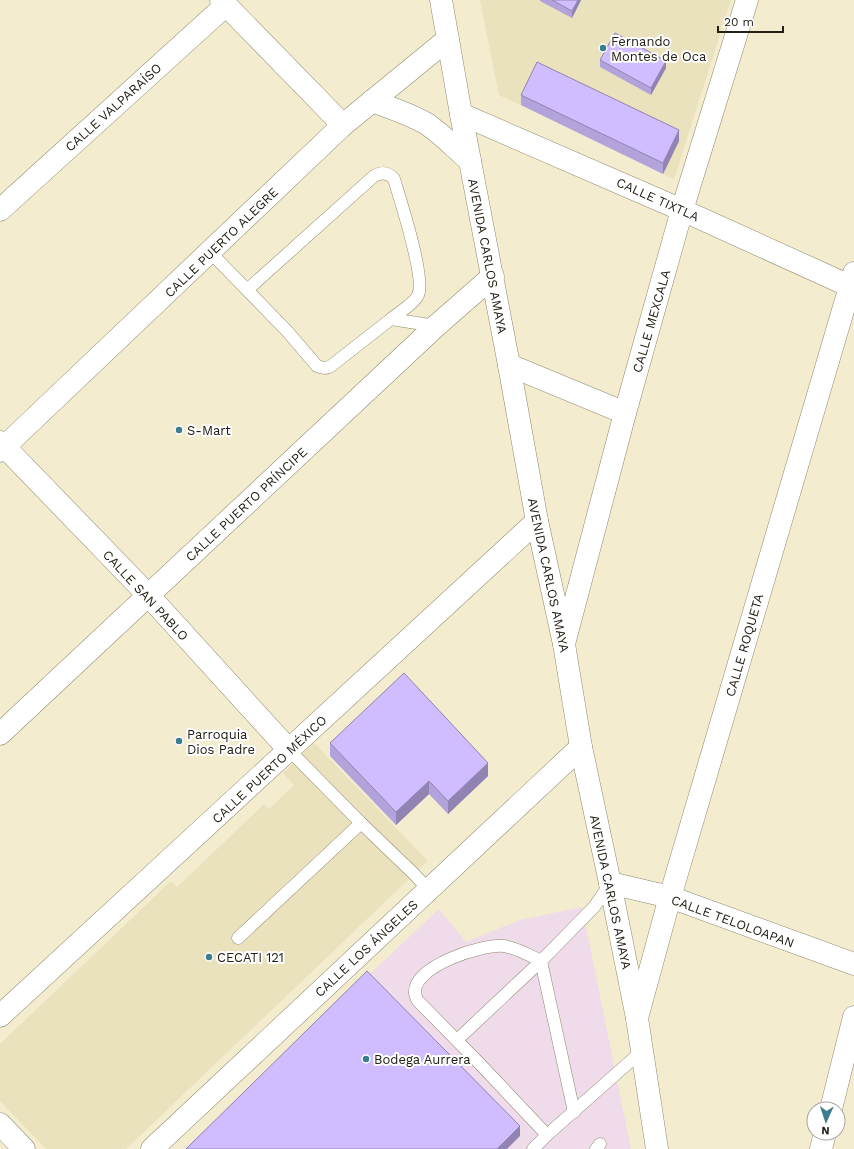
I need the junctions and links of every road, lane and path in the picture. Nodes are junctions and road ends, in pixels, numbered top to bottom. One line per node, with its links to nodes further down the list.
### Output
1 (441, 0): 4 (street, AVENIDA CARLOS AMAYA)
2 (747, 0): 10 (street, CALLE MEXCALA)
3 (223, 2): 7 (street); 9 (street, CALLE VALPARAÍSO)
4 (448, 39): 5 (street, CALLE PUERTO ALEGRE); 6 (street, AVENIDA CARLOS AMAYA)
5 (372, 101): 7 (street, CALLE PUERTO ALEGRE); 8 (street)
6 (460, 114): 8 (street, AVENIDA CARLOS AMAYA); 10 (street, CALLE TIXTLA)
7 (343, 125): 11 (street, CALLE PUERTO ALEGRE)
8 (470, 161): 12 (street, AVENIDA CARLOS AMAYA)
9 (0, 210)
10 (682, 210): 13 (street, CALLE TIXTLA); 18 (street, CALLE MEXCALA)
11 (210, 252): 14 (lane); 19 (street, CALLE PUERTO ALEGRE)
12 (493, 276): 16 (street, CALLE PUERTO PRÍNCIPE); 17 (street, AVENIDA CARLOS AMAYA)
13 (853, 282): 29 (street, CALLE ROQUETA)
14 (248, 290): 15 (lane); 15 (lane)
15 (391, 319): 16 (lane)
16 (436, 326): 21 (street, CALLE PUERTO PRÍNCIPE)
17 (509, 365): 18 (street); 20 (street, AVENIDA CARLOS AMAYA)
18 (624, 413): 22 (street, CALLE MEXCALA)
19 (2, 447): 21 (street, CALLE SAN PABLO)
20 (537, 521): 22 (street, AVENIDA CARLOS AMAYA); 25 (street, CALLE PUERTO MÉXICO)
21 (149, 596): 23 (street, CALLE PUERTO PRÍNCIPE); 25 (street, CALLE SAN PABLO)
22 (564, 644): 24 (street, AVENIDA CARLOS AMAYA)
23 (0, 734)
24 (581, 746): 27 (street, AVENIDA CARLOS AMAYA); 28 (street, CALLE LOS ÁNGELES)
25 (289, 750): 26 (lane); 33 (street, CALLE PUERTO MÉXICO)
26 (361, 823): 28 (lane); 30 (lane)
27 (610, 884): 29 (street, CALLE TELOLOAPAN); 31 (lane); 35 (street, AVENIDA CARLOS AMAYA)
28 (429, 890): 43 (street, CALLE LOS ÁNGELES)
29 (670, 897): 32 (street, CALLE TELOLOAPAN); 35 (street, CALLE ROQUETA)
30 (238, 938)
31 (541, 961): 36 (lane); 36 (lane); 39 (lane)
32 (854, 964)
33 (0, 1016)
34 (854, 1016): 38 (street)
35 (637, 1018): 37 (street, AVENIDA CARLOS AMAYA)
36 (457, 1040): 41 (lane)
37 (642, 1051): 39 (lane); 45 (street, AVENIDA CARLOS AMAYA)
38 (833, 1101)
39 (574, 1112): 41 (lane)
40 (0, 1124): 42 (street)
41 (547, 1135): 44 (lane)
42 (24, 1149)
43 (152, 1149)
44 (533, 1149)
45 (657, 1149)

